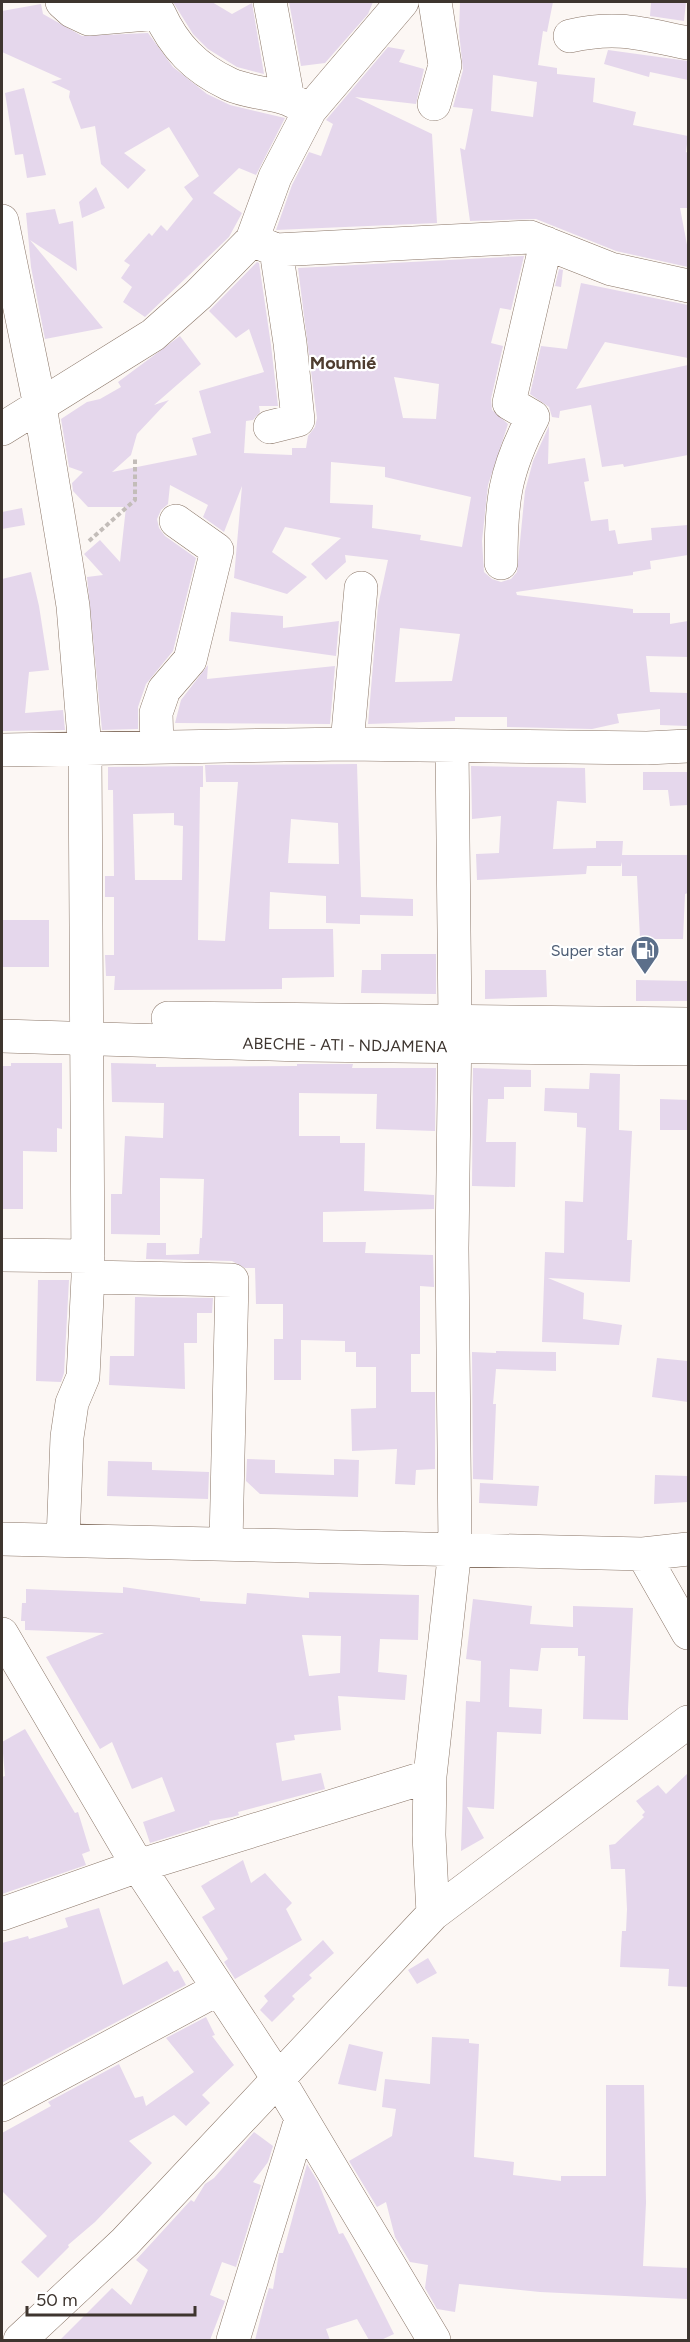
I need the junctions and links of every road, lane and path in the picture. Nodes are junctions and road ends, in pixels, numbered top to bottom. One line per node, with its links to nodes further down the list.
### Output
1 (62, 2): 7 (main road)
2 (270, 2): 7 (main road)
3 (402, 2): 7 (main road)
4 (435, 2): 8 (main road)
5 (570, 36): 6 (main road)
6 (688, 43)
7 (299, 104): 11 (main road)
8 (434, 104)
9 (2, 221): 13 (main road)
10 (546, 243): 11 (main road); 12 (main road); 19 (main road)
11 (264, 245): 13 (main road); 14 (main road)
12 (688, 286)
13 (40, 406): 15 (main road); 18 (main road)
14 (270, 427)
15 (2, 429)
16 (135, 459): 18 (path)
17 (176, 521): 24 (main road)
18 (66, 562): 25 (main road)
19 (501, 563)
20 (361, 588): 21 (main road)
21 (347, 744): 22 (main road); 24 (main road)
22 (452, 746): 23 (main road); 30 (main road)
23 (688, 746)
24 (157, 747): 25 (main road)
25 (85, 749): 26 (main road); 29 (main road)
26 (2, 750)
27 (2, 1015): 29 (main road, ABECHE - ATI - NDJAMENA)
28 (688, 1024): 30 (main road, ABECHE - ATI - NDJAMENA)
29 (85, 1028): 30 (main road, ABECHE - ATI - NDJAMENA); 31 (main road, ABECHE - ATI - NDJAMENA); 34 (main road)
30 (455, 1035): 32 (main road, ABECHE - ATI - NDJAMENA); 38 (main road)
31 (2, 1036)
32 (688, 1049)
33 (2, 1255): 34 (main road)
34 (88, 1267): 36 (main road); 37 (main road)
35 (2, 1539): 36 (main road)
36 (63, 1540): 37 (main road)
37 (226, 1543): 38 (main road)
38 (455, 1549): 40 (main road); 44 (main road)
39 (688, 1549): 40 (main road)
40 (642, 1554): 41 (main road)
41 (688, 1633)
42 (2, 1634): 45 (main road)
43 (688, 1722): 47 (main road)
44 (430, 1776): 45 (main road); 47 (main road)
45 (138, 1866): 46 (main road); 48 (main road)
46 (2, 1914)
47 (433, 1914): 49 (main road)
48 (218, 1989): 49 (main road); 50 (main road)
49 (277, 2077): 51 (main road); 52 (main road)
50 (2, 2104)
51 (301, 2119): 53 (main road); 54 (main road)
52 (20, 2340)
53 (233, 2340)
54 (434, 2340)

